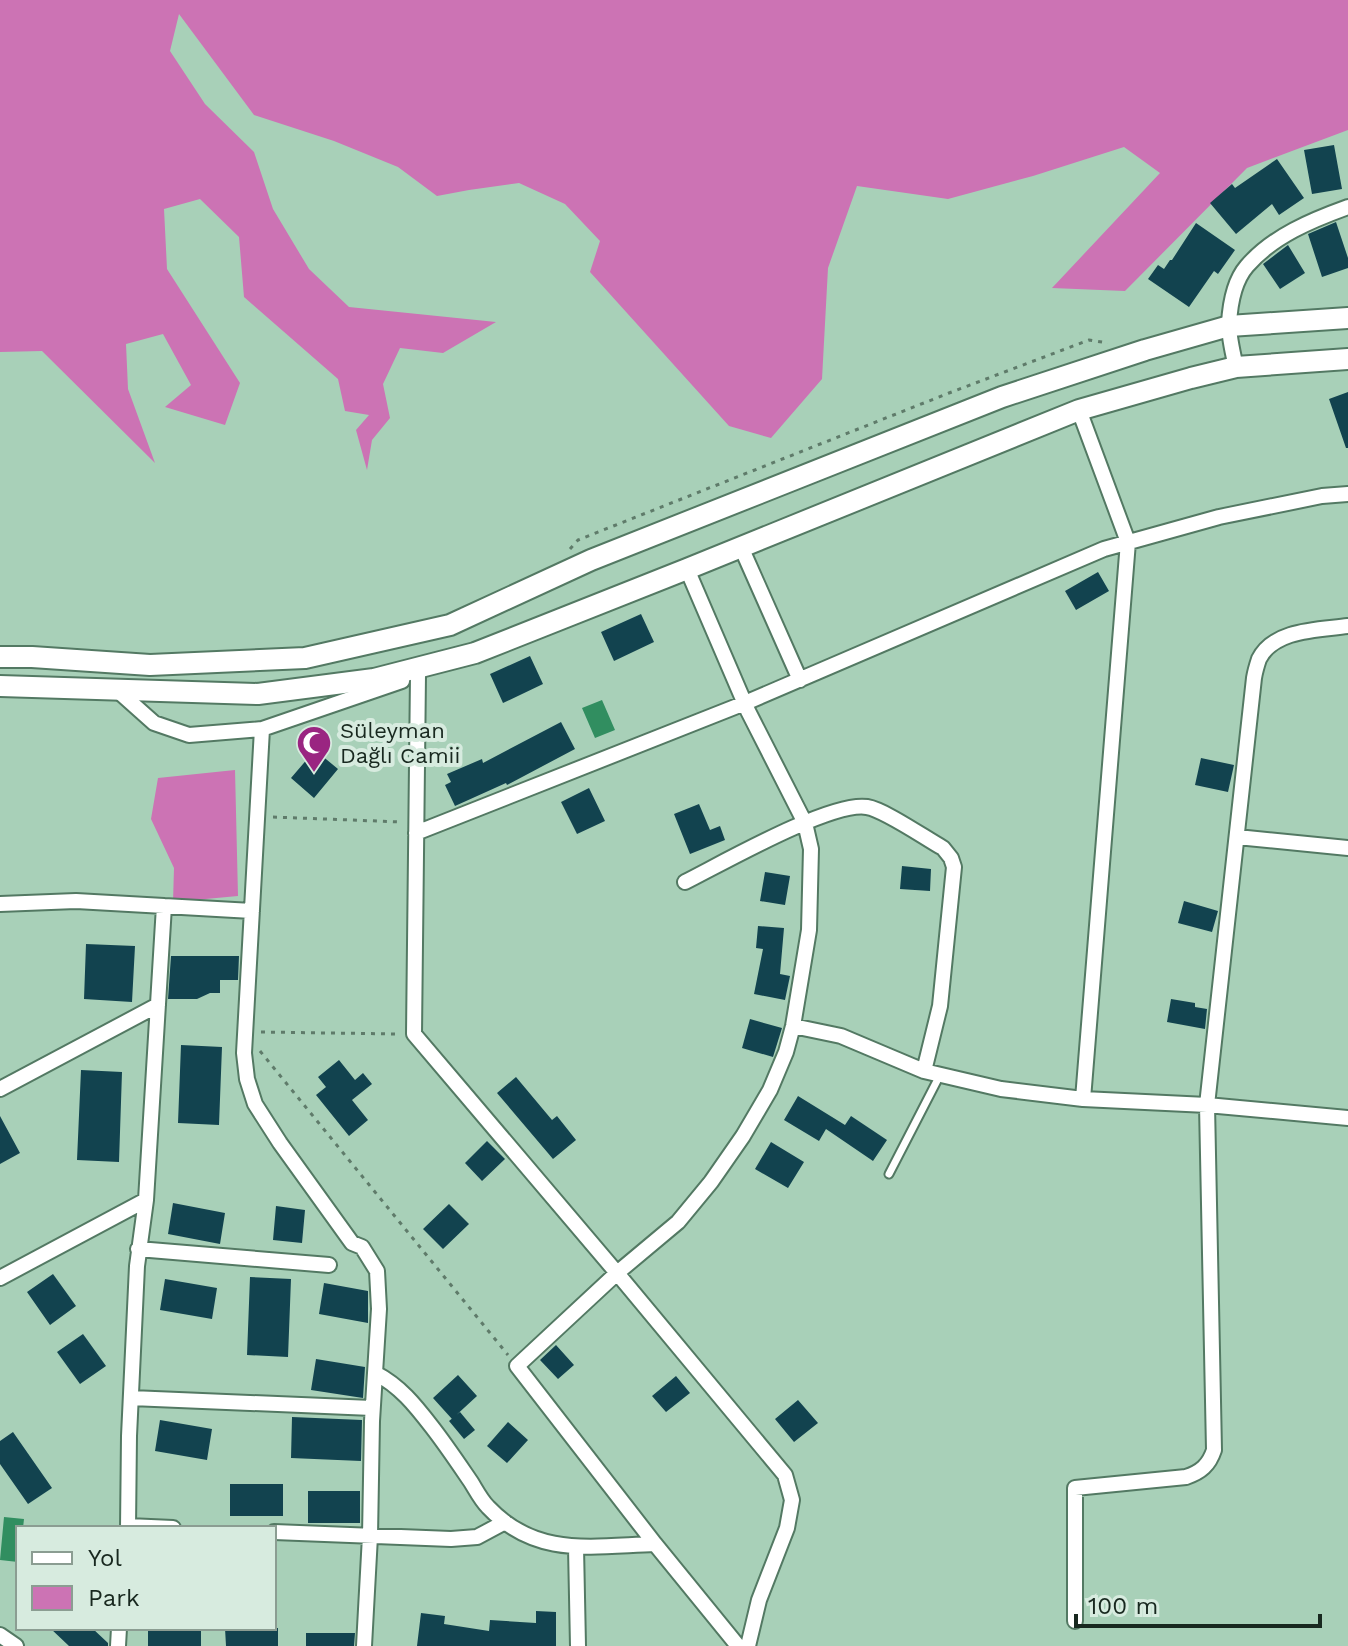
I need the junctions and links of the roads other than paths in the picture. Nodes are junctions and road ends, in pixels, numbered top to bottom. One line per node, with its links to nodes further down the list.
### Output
1 (1348, 207): 3 (street)
2 (1348, 318): 3 (main road)
3 (1229, 326): 5 (street); 13 (main road)
4 (1348, 359): 5 (main road)
5 (1236, 367): 6 (main road)
6 (1079, 410): 8 (street); 9 (main road)
7 (1348, 494): 8 (street)
8 (1128, 542): 15 (street); 33 (street)
9 (741, 547): 10 (main road); 15 (street)
10 (687, 569): 12 (main road); 18 (street)
11 (1348, 626): 22 (street)
12 (475, 653): 14 (street); 17 (main road)
13 (0, 657)
14 (418, 675): 19 (street); 21 (street)
15 (800, 680): 18 (street)
16 (0, 686): 17 (main road)
17 (117, 690): 19 (street)
18 (745, 703): 20 (street); 21 (street)
19 (262, 729): 27 (street)
20 (805, 823): 24 (street); 29 (street); 30 (street)
21 (416, 828): 40 (street)
22 (1237, 837): 23 (street); 34 (street)
23 (1348, 848)
24 (685, 882)
25 (0, 904): 26 (street)
26 (164, 906): 27 (street); 28 (street)
27 (252, 911): 42 (street)
28 (158, 1005): 32 (street); 37 (street)
29 (793, 1026): 30 (street); 40 (street)
30 (924, 1071): 31 (street)
31 (940, 1075): 33 (street); 36 (lane)
32 (0, 1089)
33 (1083, 1099): 34 (street)
34 (1207, 1105): 35 (street); 51 (street)
35 (1348, 1118)
36 (889, 1174)
37 (146, 1200): 38 (street); 41 (street)
38 (138, 1249): 39 (street); 43 (street)
39 (329, 1265)
40 (617, 1273): 49 (street); 57 (street)
41 (0, 1278)
42 (375, 1373): 44 (street); 45 (street)
43 (131, 1398): 44 (street); 46 (street)
44 (372, 1408): 48 (street)
45 (505, 1522): 48 (street); 50 (street)
46 (128, 1526)
47 (276, 1532): 48 (street)
48 (370, 1536): 54 (street)
49 (655, 1544): 50 (street); 56 (street)
50 (576, 1547): 55 (street)
51 (1075, 1621)
52 (0, 1635): 53 (street)
53 (16, 1646)
54 (364, 1646)
55 (578, 1646)
56 (738, 1646)
57 (748, 1646)

